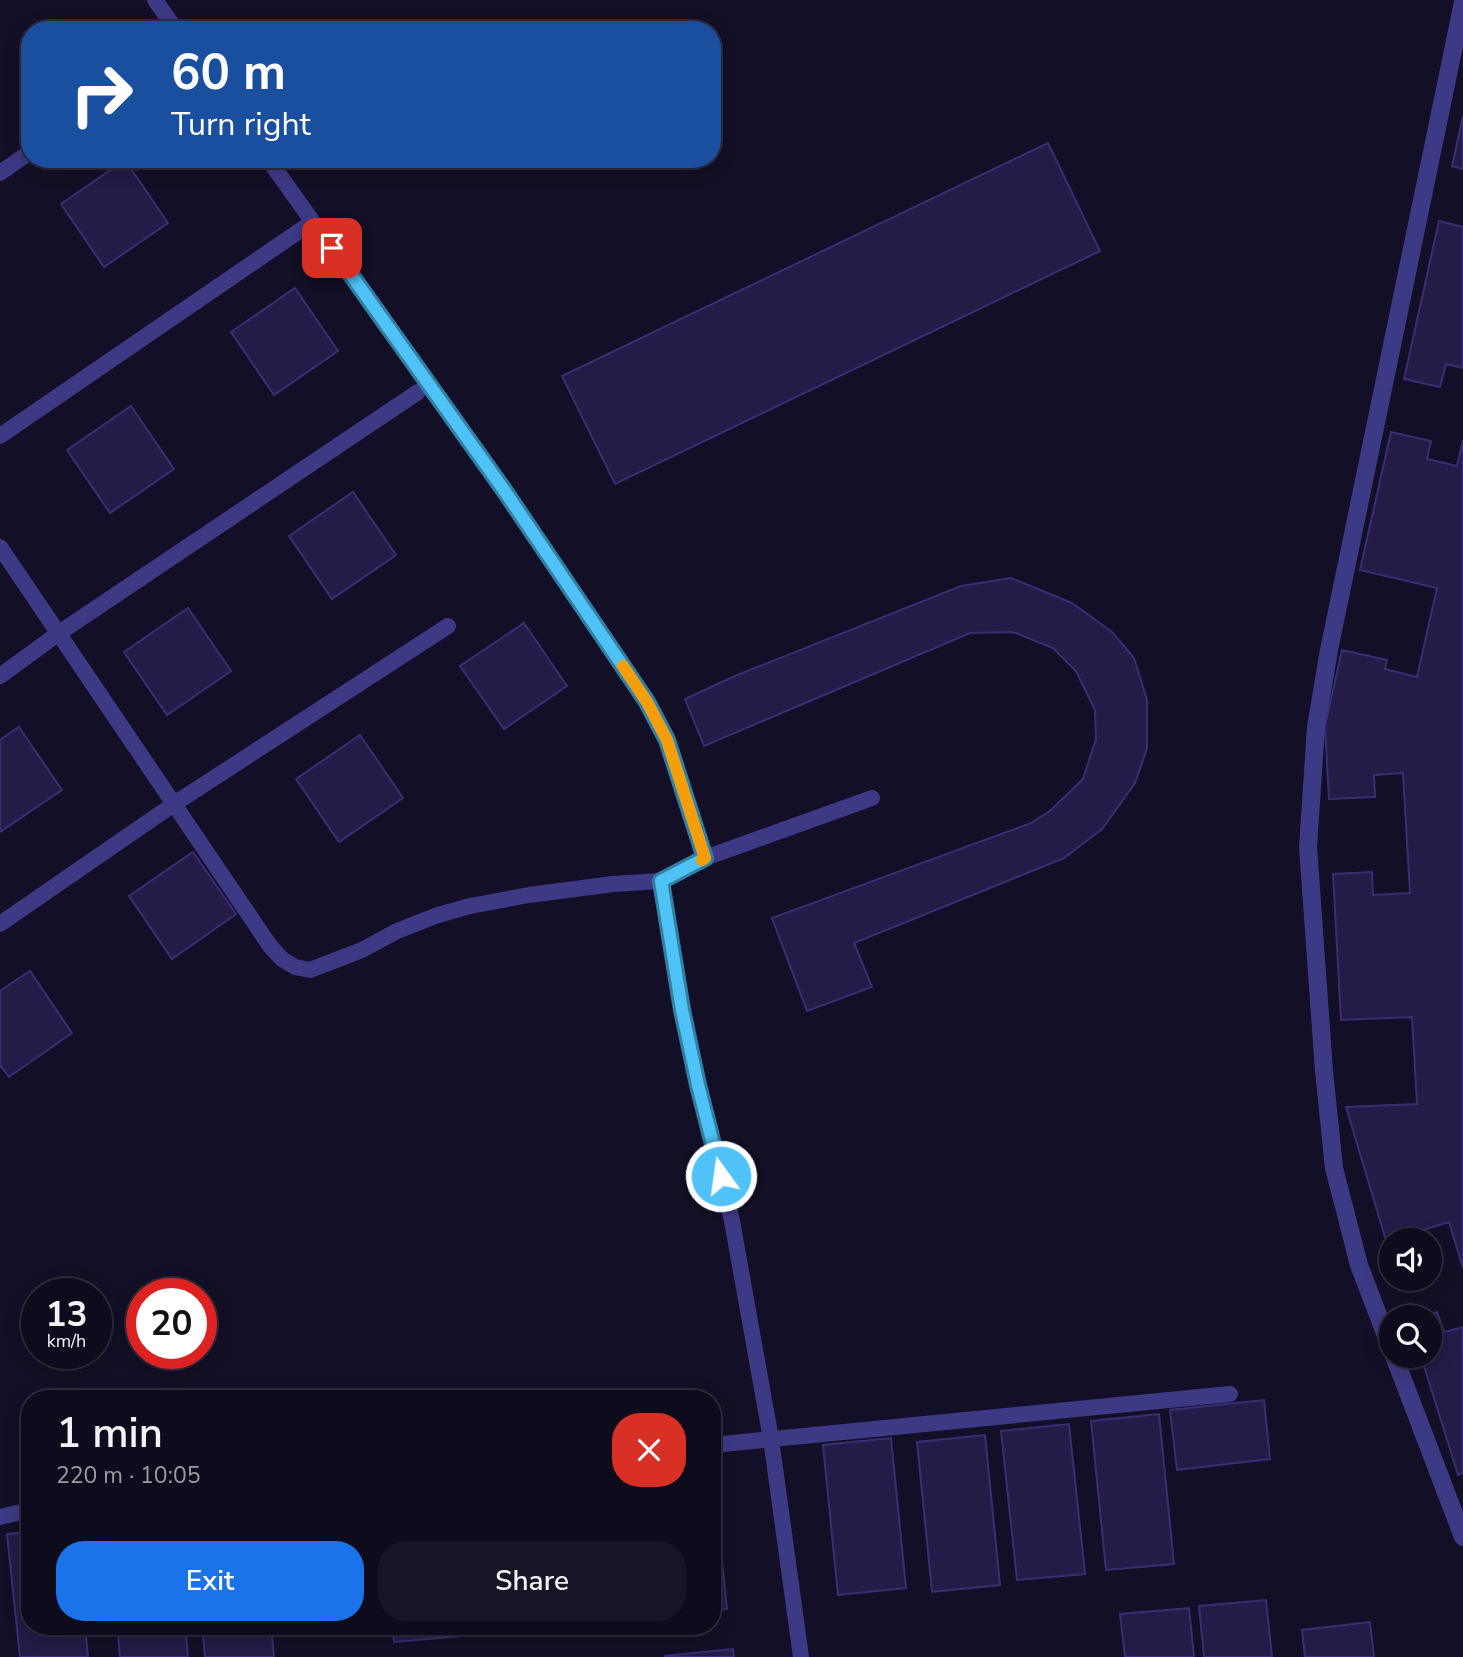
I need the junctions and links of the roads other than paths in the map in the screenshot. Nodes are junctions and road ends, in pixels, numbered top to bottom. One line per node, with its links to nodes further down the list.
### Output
1 (155, 0): 3 (lane)
2 (1463, 2): 19 (street)
3 (170, 21)
4 (21, 158): 6 (lane)
5 (274, 168): 16 (lane)
6 (0, 173)
7 (307, 225): 9 (lane)
8 (418, 392): 12 (lane)
9 (0, 436)
10 (0, 547): 12 (lane)
11 (448, 626): 15 (lane)
12 (59, 633): 13 (lane); 15 (lane)
13 (0, 676)
14 (872, 797): 16 (lane)
15 (174, 804): 17 (lane); 18 (lane)
16 (705, 858): 17 (lane)
17 (661, 881): 22 (lane)
18 (0, 924)
19 (1379, 1318)
20 (1399, 1368): 26 (street)
21 (1230, 1394): 22 (lane)
22 (771, 1439): 23 (lane); 27 (lane)
23 (721, 1444)
24 (21, 1512): 25 (lane)
25 (0, 1517)
26 (1463, 1537)
27 (800, 1657)

